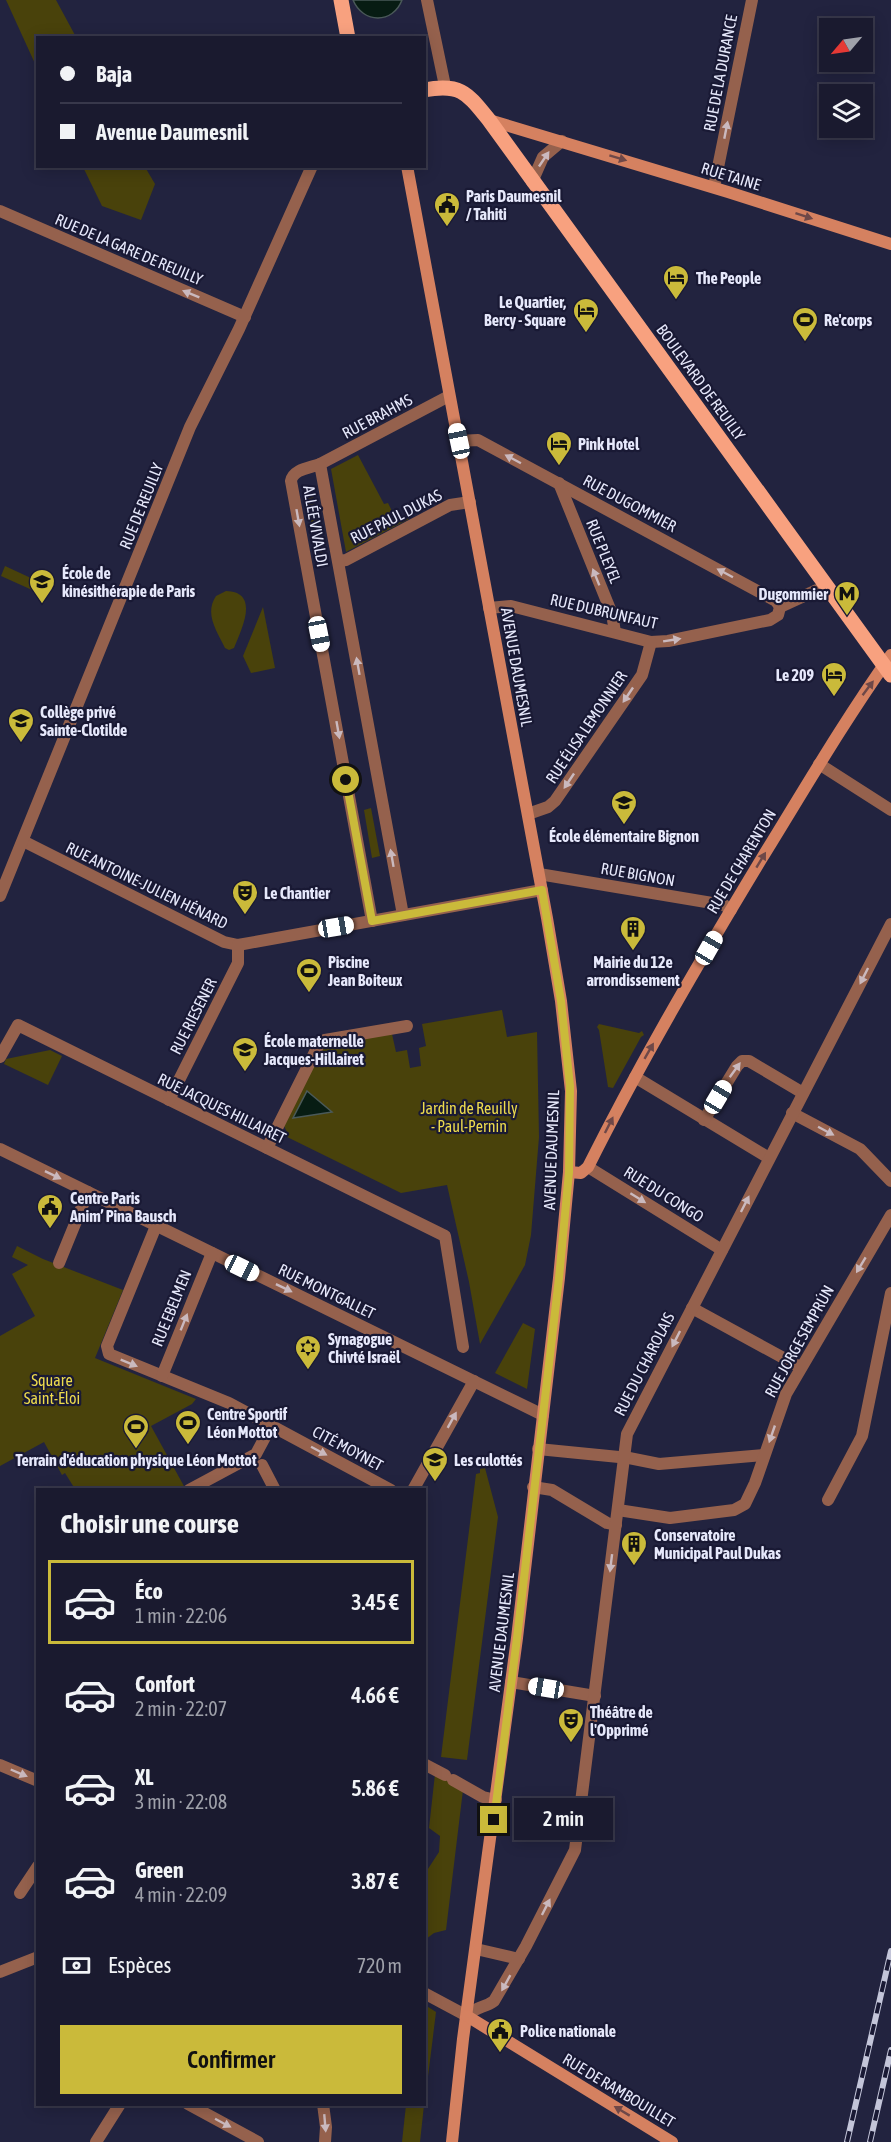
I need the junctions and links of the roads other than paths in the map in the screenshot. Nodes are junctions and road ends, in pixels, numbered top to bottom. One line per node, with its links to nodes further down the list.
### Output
1 (341, 0): 4 (main road)
2 (427, 0): 5 (street)
3 (752, 0): 12 (street, RUE DE LA DURANCE, one-way to 3)
4 (348, 36)
5 (445, 86): 6 (main road); 7 (main road, BOULEVARD DE REUILLY)
6 (426, 90)
7 (489, 120): 8 (main road, RUE TAINE); 11 (main road, BOULEVARD DE REUILLY)
8 (562, 141): 11 (street, one-way to 8); 12 (main road, RUE TAINE, one-way to 12)
9 (311, 168): 15 (street, RUE DE REUILLY)
10 (407, 168): 16 (main road, AVENUE DAUMESNIL)
11 (532, 182): 27 (main road, BOULEVARD DE REUILLY)
12 (714, 187): 14 (main road, RUE TAINE, one-way to 14)
13 (0, 211): 15 (street, RUE DE LA GARE DE REUILLY, one-way to 13)
14 (891, 244)
15 (245, 317): 31 (street, RUE DE REUILLY)
16 (449, 396): 17 (main road, AVENUE DAUMESNIL); 18 (street, RUE BRAHMS)
17 (459, 441): 19 (street, RUE DUGOMMIER, one-way to 17); 20 (main road, AVENUE DAUMESNIL)
18 (320, 464): 21 (street, ALLÉE VIVALDI); 37 (street, ALLÉE VIVALDI, one-way to 37)
19 (559, 483): 24 (street, RUE DUGOMMIER, one-way to 19); 25 (street, RUE PLEYEL, one-way to 19)
20 (470, 501): 21 (street, RUE PAUL DUKAS); 23 (main road, AVENUE DAUMESNIL)
21 (339, 561): 36 (street, ALLÉE VIVALDI, one-way to 21)
22 (817, 590): 24 (street)
23 (489, 608): 25 (street, RUE DUBRUNFAUT); 30 (main road, AVENUE DAUMESNIL)
24 (779, 610): 26 (street, RUE DUBRUNFAUT, one-way to 24)
25 (615, 632): 26 (street, RUE DUBRUNFAUT)
26 (651, 642): 30 (street, RUE ÉLISA LEMONNIER, one-way to 30)
27 (888, 666): 28 (main road, RUE DE CHARENTON, one-way to 27)
28 (819, 764): 29 (street); 35 (main road, RUE DE CHARENTON, one-way to 28)
29 (891, 810)
30 (528, 814): 32 (main road, AVENUE DAUMESNIL)
31 (23, 841): 34 (street, RUE DE REUILLY); 39 (street, RUE ANTOINE-JULIEN HÉNARD)
32 (539, 874): 33 (main road, AVENUE DAUMESNIL); 35 (street, RUE BIGNON)
33 (542, 890): 36 (street, RUE ANTOINE-JULIEN HÉNARD); 51 (main road, AVENUE DAUMESNIL)
34 (0, 897)
35 (731, 910): 42 (main road, RUE DE CHARENTON, one-way to 35)
36 (403, 915): 37 (street, RUE ANTOINE-JULIEN HÉNARD)
37 (372, 921): 39 (street, RUE ANTOINE-JULIEN HÉNARD)
38 (891, 924): 43 (street, RUE DU CHAROLAIS, one-way to 43)
39 (238, 945): 44 (street, RUE RIESENER)
40 (407, 1026): 47 (street)
41 (0, 1057): 44 (street, RUE JACQUES HILLAIRET)
42 (635, 1077): 46 (street); 50 (main road, RUE DE CHARENTON, one-way to 42)
43 (803, 1093): 45 (street, RUE DU CHAROLAIS); 46 (street, one-way to 43)
44 (169, 1100): 47 (street, RUE JACQUES HILLAIRET)
45 (792, 1113): 49 (street, RUE DU CHAROLAIS); 52 (street, one-way to 52)
46 (704, 1120): 49 (street)
47 (267, 1148): 61 (street, RUE JACQUES HILLAIRET)
48 (0, 1149): 53 (street, RUE MONTGALLET, one-way to 53)
49 (768, 1158): 56 (street, RUE DU CHAROLAIS, one-way to 49)
50 (588, 1167): 51 (main road); 56 (street, RUE DU CONGO, one-way to 56)
51 (569, 1172): 65 (main road, AVENUE DAUMESNIL)
52 (891, 1181)
53 (88, 1192): 55 (street, RUE MONTGALLET); 58 (street)
54 (891, 1215): 62 (street, RUE JORGE SEMPRÚN, one-way to 62)
55 (156, 1226): 57 (street, RUE MONTGALLET); 63 (street, CITÉ MOYNET, one-way to 63)
56 (722, 1250): 60 (street, RUE DU CHAROLAIS)
57 (212, 1252): 63 (street, RUE EBELMEN, one-way to 57); 64 (street, RUE MONTGALLET, one-way to 64)
58 (59, 1263)
59 (891, 1293): 76 (street)
60 (692, 1308): 62 (street); 69 (street, RUE DU CHAROLAIS, one-way to 69)
61 (463, 1347)
62 (800, 1367): 68 (street, RUE JORGE SEMPRÚN, one-way to 68)
63 (162, 1376): 66 (street, CITÉ MOYNET)
64 (474, 1381): 65 (street, RUE MONTGALLET); 75 (street, one-way to 64)
65 (543, 1415): 67 (main road, AVENUE DAUMESNIL)
66 (271, 1426): 72 (street); 74 (street, CITÉ MOYNET, one-way to 74)
67 (538, 1449): 69 (street); 71 (main road, AVENUE DAUMESNIL)
68 (764, 1455): 69 (street); 77 (street, RUE JORGE SEMPRÚN)
69 (623, 1458): 77 (street, RUE DU CHAROLAIS)
70 (262, 1465): 73 (street)
71 (533, 1487): 78 (street); 79 (main road, AVENUE DAUMESNIL)
72 (193, 1488)
73 (274, 1488)
74 (387, 1488)
75 (414, 1488)
76 (828, 1500)
77 (618, 1510): 78 (street, RUE DU CHAROLAIS)
78 (616, 1525): 80 (street, RUE DU CHAROLAIS, one-way to 80)
79 (511, 1682): 80 (street); 84 (main road, AVENUE DAUMESNIL)
80 (595, 1696): 89 (street, RUE DU CHAROLAIS, one-way to 80)
81 (0, 1765): 83 (street, one-way to 83)
82 (426, 1765): 84 (street)
83 (36, 1780)
84 (496, 1800): 87 (main road, AVENUE DAUMESNIL)
85 (36, 1869): 86 (street)
86 (20, 1893)
87 (476, 1949): 89 (street); 92 (main road, AVENUE DAUMESNIL)
88 (36, 1958): 90 (street)
89 (519, 1959): 92 (street, RUE DU CHAROLAIS, one-way to 92)
90 (0, 1972)
91 (426, 1993): 92 (street, RUE DE RAMBOUILLET)
92 (467, 2016): 99 (main road, AVENUE DAUMESNIL); 100 (main road, RUE DE RAMBOUILLET, one-way to 92)
93 (119, 2106): 96 (street)
94 (192, 2106): 97 (street, one-way to 97)
95 (322, 2106): 98 (street, one-way to 98)
96 (96, 2142)
97 (258, 2142)
98 (325, 2142)
99 (452, 2142)
100 (672, 2142)

